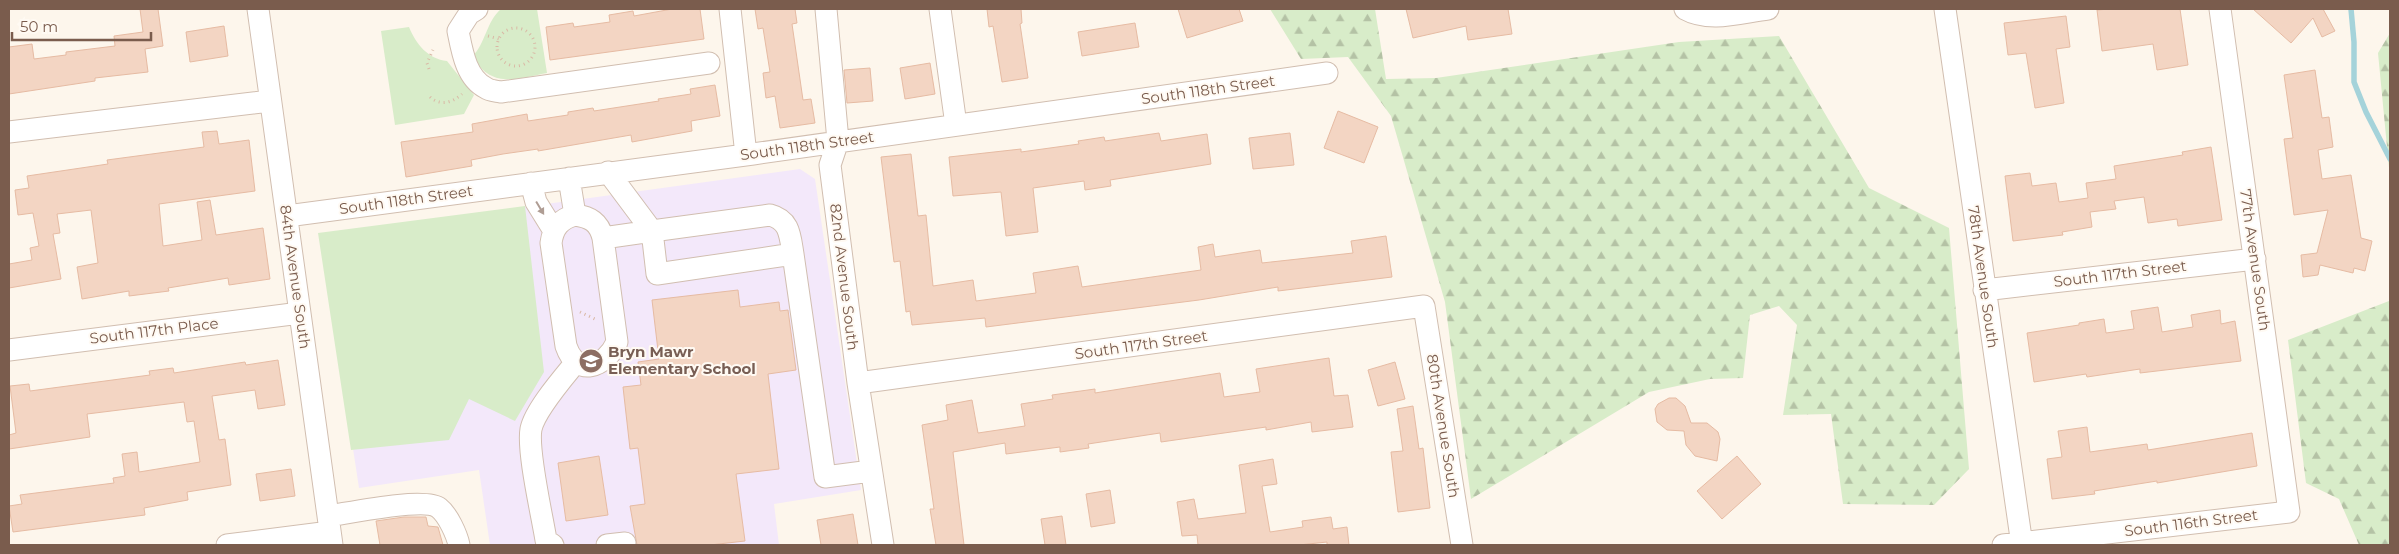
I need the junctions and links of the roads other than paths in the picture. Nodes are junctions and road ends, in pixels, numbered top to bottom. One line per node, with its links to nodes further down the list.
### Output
1 (258, 9): 12 (street, 84th Avenue South)
2 (477, 9): 10 (street)
3 (730, 9): 16 (street)
4 (826, 9): 15 (street, 82nd Avenue South)
5 (940, 9): 13 (street)
6 (1686, 9): 7 (street)
7 (1768, 9)
8 (1945, 9): 27 (street, 78th Avenue South)
9 (2220, 9): 26 (street, 77th Avenue South)
10 (709, 63)
11 (1327, 73): 13 (street, South 118th Street)
12 (270, 101): 14 (street); 21 (street, 84th Avenue South)
13 (956, 125): 15 (street, South 118th Street)
14 (9, 132)
15 (838, 141): 16 (street, South 118th Street); 32 (street, 82nd Avenue South)
16 (746, 155): 17 (street, South 118th Street)
17 (608, 172): 18 (street, South 118th Street); 23 (street)
18 (569, 178): 19 (street, South 118th Street); 20 (street)
19 (531, 183): 21 (street, South 118th Street); 22 (street, one-way to 22)
20 (575, 215): 22 (street); 24 (street)
21 (287, 216): 29 (street, 84th Avenue South)
22 (554, 231): 31 (street)
23 (652, 231): 24 (street); 25 (street); 25 (street)
24 (603, 238): 31 (street)
25 (793, 254): 33 (street)
26 (2255, 259): 27 (street, South 117th Street); 34 (street, 77th Avenue South)
27 (1984, 290): 36 (street, 78th Avenue South)
28 (1424, 306): 32 (street, South 117th Street); 41 (street, 80th Avenue South)
29 (300, 313): 30 (street, South 117th Place); 35 (street, 84th Avenue South)
30 (9, 350)
31 (576, 362): 39 (street)
32 (858, 383): 33 (street, 82nd Avenue South)
33 (871, 470): 40 (street, 82nd Avenue South)
34 (2290, 512): 36 (street, South 116th Street)
35 (330, 531): 37 (street); 38 (street)
36 (2015, 544)
37 (228, 545)
38 (459, 545)
39 (553, 545)
40 (883, 545)
41 (1462, 545)

